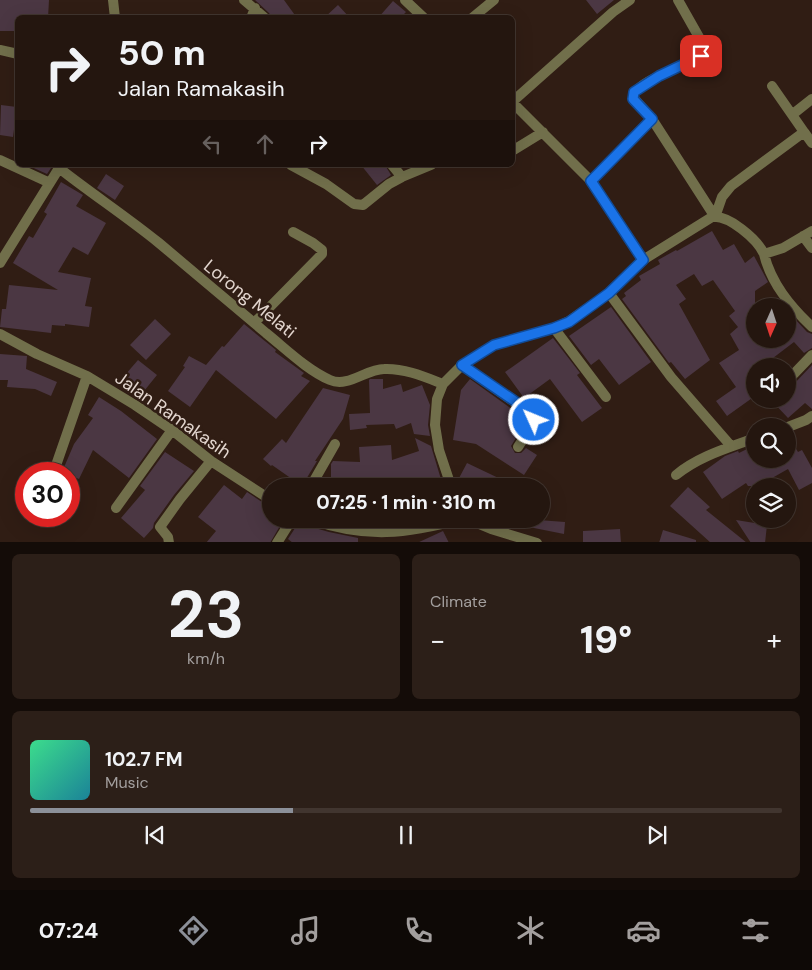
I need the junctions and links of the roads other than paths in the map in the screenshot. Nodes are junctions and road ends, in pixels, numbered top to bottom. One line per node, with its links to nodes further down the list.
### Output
1 (113, 0): 8 (street)
2 (244, 0): 7 (street)
3 (405, 0): 9 (street)
4 (494, 0): 10 (street)
5 (630, 0): 15 (street)
6 (678, 0): 18 (street)
7 (253, 13)
8 (115, 15)
9 (421, 15)
10 (476, 15)
11 (0, 50): 12 (street)
12 (15, 53)
13 (772, 86): 17 (street)
14 (812, 98): 17 (street)
15 (515, 99)
16 (515, 105): 19 (street)
17 (792, 114): 20 (street)
18 (652, 119): 31 (street); 33 (street)
19 (544, 132): 22 (street); 31 (street)
20 (804, 132): 21 (street); 33 (street)
21 (812, 142)
22 (515, 149)
23 (0, 160): 24 (street)
24 (15, 166)
25 (18, 167): 32 (street)
26 (60, 167): 32 (street); 41 (street, Lorong Melati)
27 (295, 167): 30 (street)
28 (394, 167): 30 (street)
29 (426, 167): 30 (street)
30 (402, 177)
31 (591, 181): 38 (street)
32 (50, 183): 39 (street)
33 (715, 217): 37 (street); 38 (street)
34 (293, 232): 41 (street)
35 (808, 233): 36 (street); 37 (street)
36 (812, 248)
37 (764, 254): 42 (street)
38 (643, 260): 40 (street)
39 (0, 263)
40 (609, 293): 43 (street); 56 (street)
41 (254, 323): 49 (street, Lorong Melati)
42 (812, 327)
43 (554, 328): 46 (street); 50 (street)
44 (0, 334): 48 (street, Jalan Ramakasih)
45 (812, 355): 47 (street)
46 (462, 365): 49 (street); 57 (street)
47 (796, 372)
48 (87, 376): 53 (street, Jalan Ramakasih); 59 (street)
49 (443, 384): 62 (street)
50 (606, 397)
51 (812, 416): 52 (street)
52 (796, 423)
53 (172, 430): 58 (street, Jalan Ramakasih); 64 (street)
54 (746, 441): 56 (street)
55 (335, 444): 61 (street)
56 (731, 446): 60 (street)
57 (518, 447)
58 (211, 461): 63 (street, Jalan Ramakasih); 69 (street)
59 (57, 462)
60 (676, 474)
61 (316, 478)
62 (448, 478)
63 (262, 494)
64 (116, 508)
65 (286, 528): 70 (street)
66 (339, 528): 67 (street)
67 (427, 528)
68 (489, 528): 71 (street)
69 (169, 542)
70 (277, 542)
71 (537, 542)

